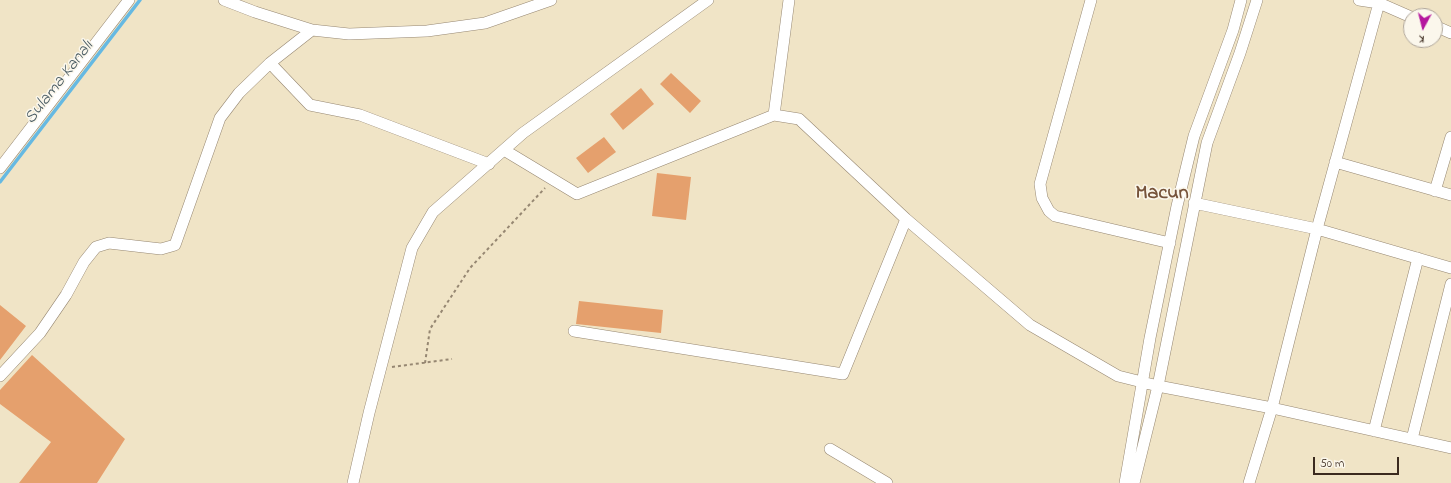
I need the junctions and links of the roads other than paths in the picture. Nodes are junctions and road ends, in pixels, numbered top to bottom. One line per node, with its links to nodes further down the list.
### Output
1 (129, 0): 19 (street)
2 (224, 0): 12 (street)
3 (551, 0): 12 (street)
4 (708, 0): 16 (street)
5 (789, 0): 14 (street)
6 (1091, 0): 25 (street)
7 (1241, 0): 25 (street)
8 (1256, 0): 22 (street)
9 (1360, 0): 10 (street)
10 (1379, 3): 11 (street); 17 (street)
11 (1403, 14)
12 (312, 30): 13 (street)
13 (270, 63): 18 (street); 30 (street)
14 (774, 114): 16 (street); 23 (street)
15 (1451, 137): 20 (street)
16 (504, 150): 18 (street)
17 (1335, 162): 20 (street); 24 (street)
18 (489, 164): 38 (street)
19 (0, 168)
20 (1435, 191): 21 (street)
21 (1451, 195)
22 (1194, 203): 24 (street); 32 (street)
23 (906, 219): 29 (street); 31 (street)
24 (1317, 228): 26 (street); 33 (street)
25 (1170, 242): 31 (street)
26 (1418, 258): 27 (street); 34 (street)
27 (1451, 268)
28 (1451, 284): 35 (street)
29 (574, 331)
30 (0, 376)
31 (1142, 382): 32 (street); 40 (street)
32 (1158, 386): 33 (street); 41 (street)
33 (1272, 408): 34 (street); 42 (street)
34 (1374, 431): 35 (street)
35 (1412, 439): 36 (street)
36 (1451, 448)
37 (830, 449): 39 (street)
38 (353, 483)
39 (887, 483)
40 (1125, 483)
41 (1134, 483)
42 (1249, 483)

